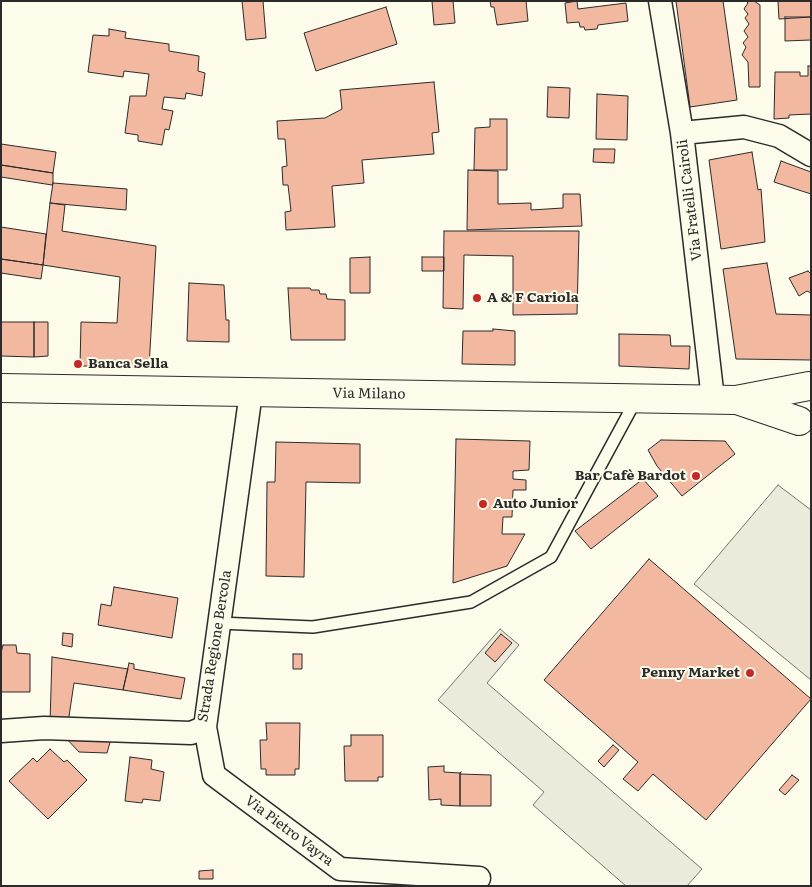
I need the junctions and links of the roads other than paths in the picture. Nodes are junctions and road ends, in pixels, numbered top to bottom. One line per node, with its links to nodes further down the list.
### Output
1 (660, 1): 2 (street, Via Fratelli Cairoli)
2 (682, 133): 3 (street); 8 (street, Via Fratelli Cairoli)
3 (811, 155)
4 (810, 385): 8 (main road, Via Milano); 9 (main road)
5 (1, 388): 6 (main road, Via Milano)
6 (251, 392): 7 (main road, Via Milano); 10 (street, Strada Regione Bercola)
7 (637, 398): 8 (main road, Via Milano); 10 (lane)
8 (725, 399): 9 (main road, Via Milano)
9 (805, 430)
10 (219, 623): 11 (street, Strada Regione Bercola)
11 (204, 727): 12 (street, Strada Regione Bercola); 13 (street, Via Pietro Vayra)
12 (1, 731)
13 (479, 878)

